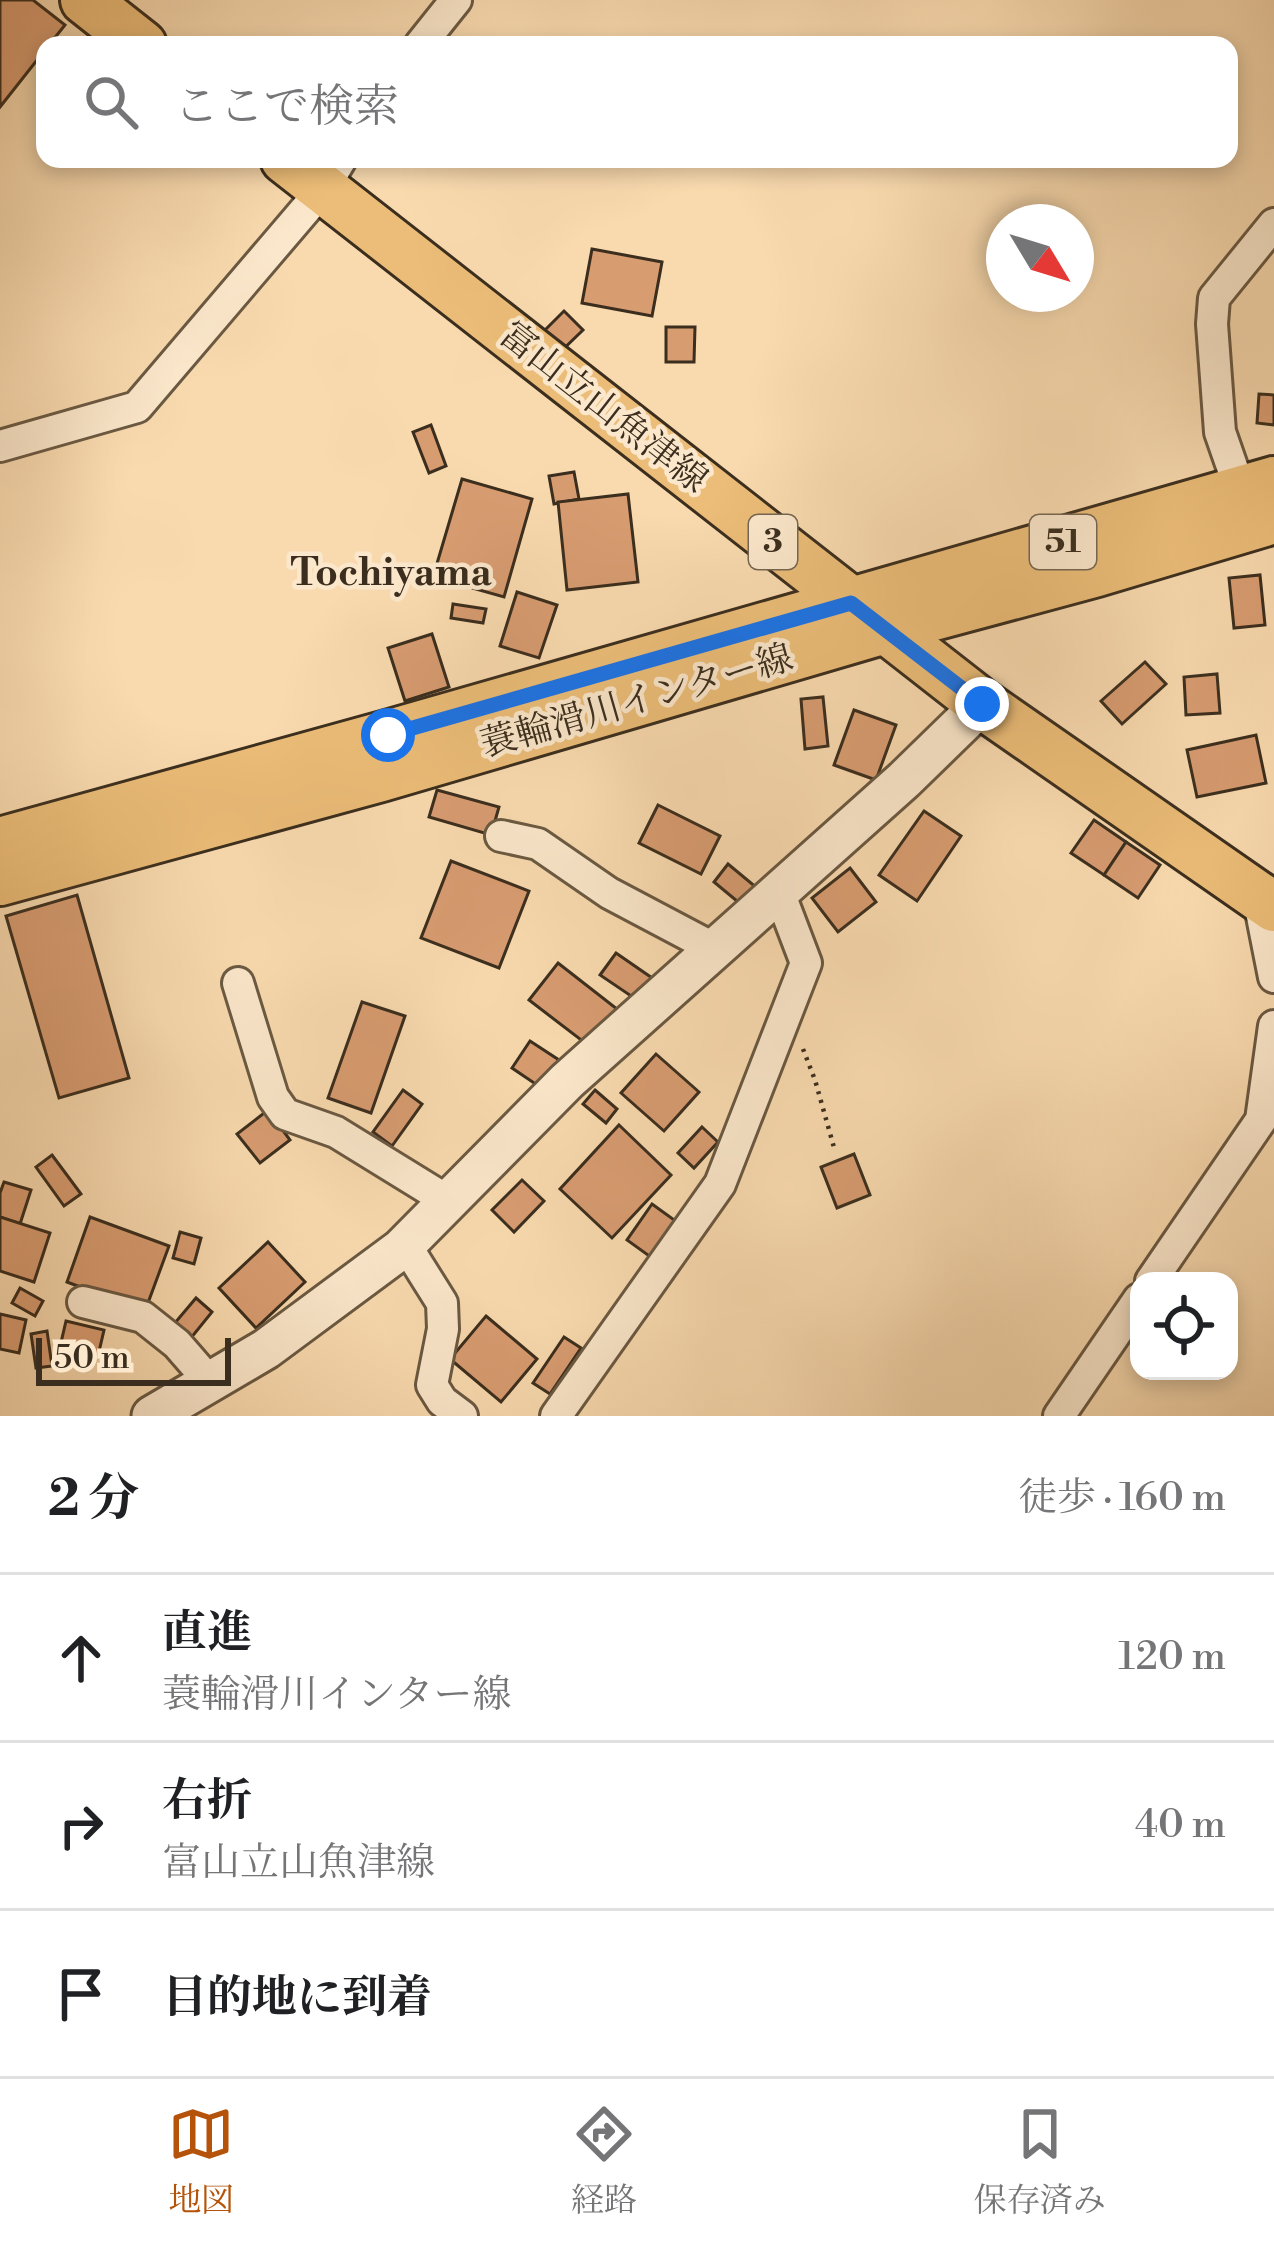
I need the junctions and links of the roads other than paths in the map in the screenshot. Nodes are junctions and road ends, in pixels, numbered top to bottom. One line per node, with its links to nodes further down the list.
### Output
1 (85, 0): 3 (main road)
2 (456, 0): 4 (street)
3 (131, 36)
4 (427, 36)
5 (332, 174): 7 (street); 9 (main road, 富山立山魚津線 / 3)
6 (1274, 224): 8 (street)
7 (0, 446)
8 (1260, 504): 9 (main road, 蓑輪滑川インター線 / 51)
9 (868, 616): 10 (main road, 富山立山魚津線 / 3); 12 (main road, 蓑輪滑川インター線 / 51); 13 (main road, 蓑輪滑川インター線 / 51)
10 (982, 704): 14 (street); 15 (main road, 富山立山魚津線 / 3)
11 (501, 836): 16 (street)
12 (0, 842)
13 (0, 880)
14 (778, 892): 16 (street); 28 (street)
15 (1266, 901): 17 (street)
16 (715, 949): 20 (street)
17 (1274, 977)
18 (238, 983): 20 (street)
19 (1274, 1026): 22 (street)
20 (448, 1201): 21 (street)
21 (405, 1244): 25 (street); 27 (street)
22 (1157, 1272)
23 (83, 1302): 25 (street)
24 (1130, 1312): 29 (street)
25 (210, 1382): 26 (street)
26 (152, 1416)
27 (462, 1416)
28 (556, 1416)
29 (1059, 1416)

